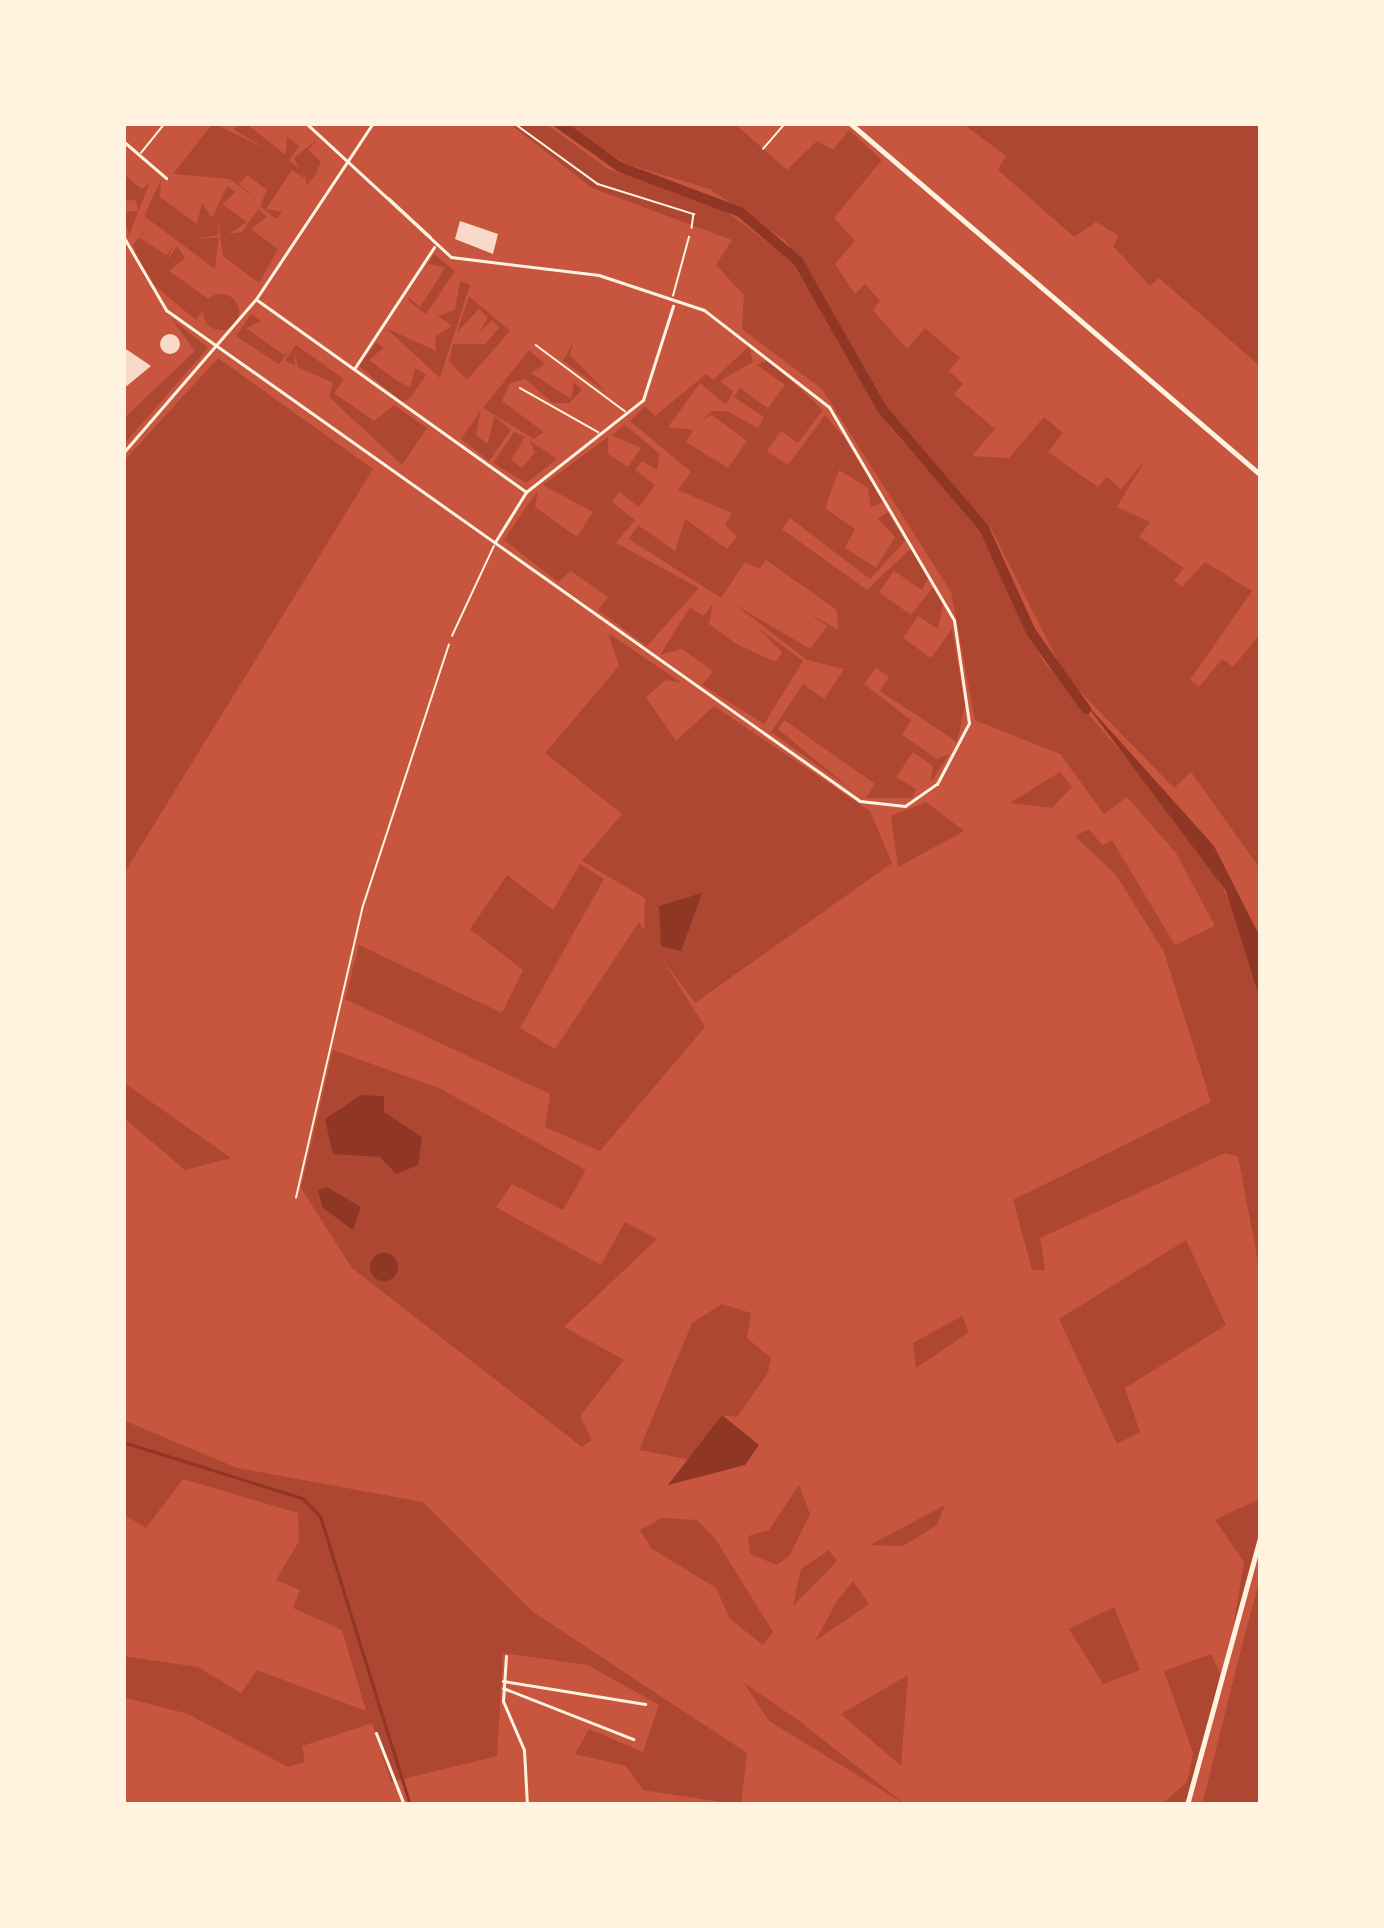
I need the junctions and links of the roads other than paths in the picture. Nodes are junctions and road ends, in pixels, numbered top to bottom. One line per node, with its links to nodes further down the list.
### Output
1 (165, 123): 8 (lane)
2 (306, 123): 9 (street)
3 (373, 123): 9 (street)
4 (786, 123): 7 (lane)
5 (850, 123): 23 (street)
6 (123, 141): 8 (street)
7 (763, 149)
8 (139, 155): 10 (street)
9 (346, 164): 13 (street); 14 (street)
10 (166, 178)
11 (123, 236): 16 (street)
12 (689, 237): 15 (lane)
13 (435, 245): 15 (street); 18 (street)
14 (256, 299): 16 (street); 18 (street)
15 (673, 304): 20 (street); 25 (street)
16 (217, 345): 22 (street); 25 (street)
17 (536, 345): 20 (lane)
18 (352, 371): 24 (street)
19 (520, 388): 21 (lane)
20 (628, 413): 21 (street)
21 (600, 434): 24 (street)
22 (123, 453)
23 (1261, 475)
24 (526, 492): 25 (street)
25 (495, 542): 26 (lane)
26 (452, 636)
27 (1261, 1535): 35 (street)
28 (506, 1656): 29 (street)
29 (502, 1684): 30 (street); 32 (street); 34 (street)
30 (645, 1704)
31 (376, 1732): 33 (street)
32 (633, 1739)
33 (404, 1805)
34 (527, 1805)
35 (1187, 1805)

